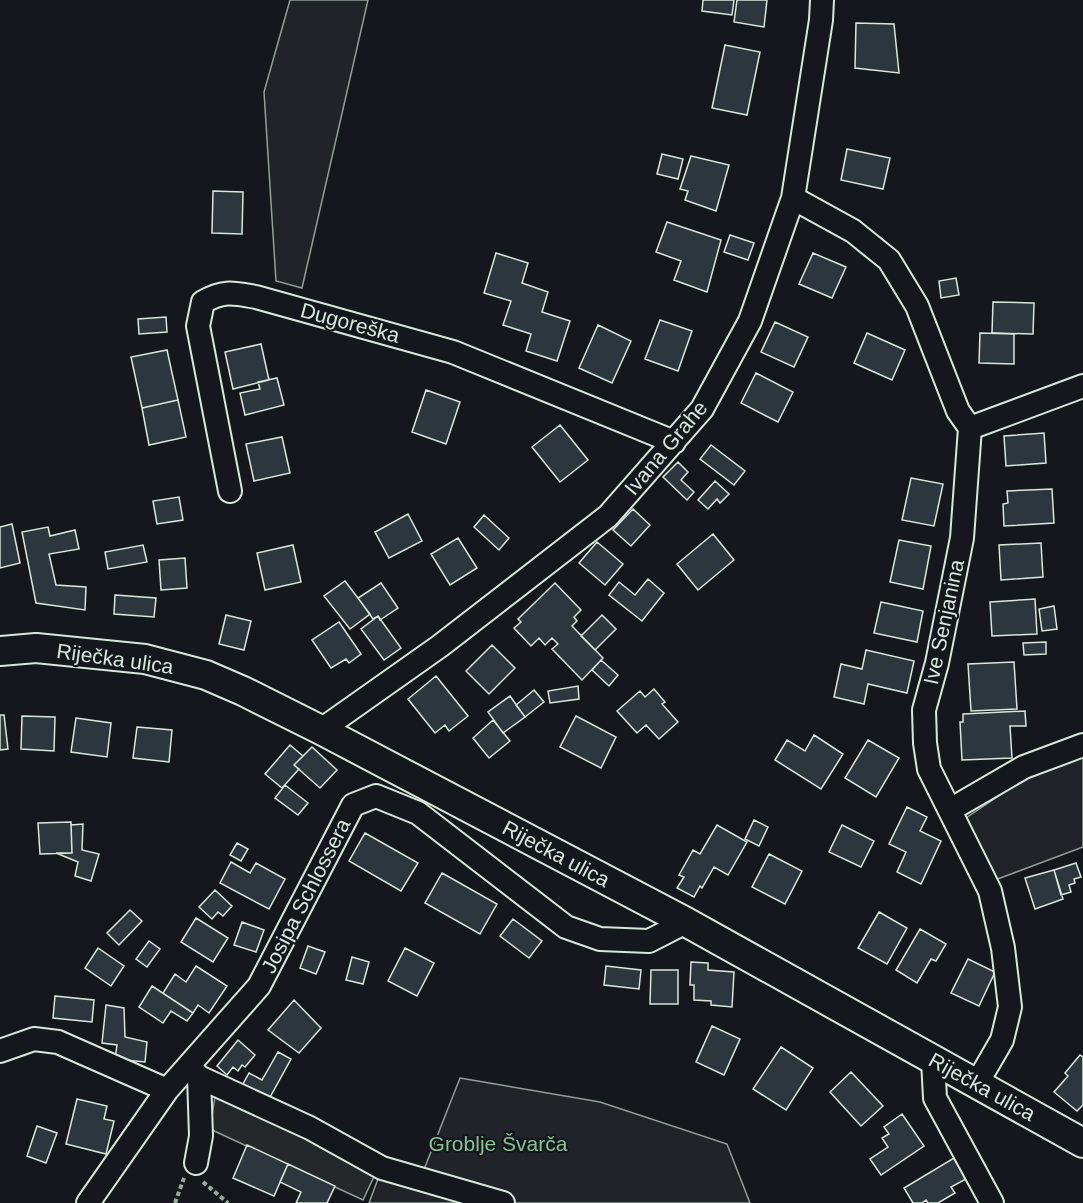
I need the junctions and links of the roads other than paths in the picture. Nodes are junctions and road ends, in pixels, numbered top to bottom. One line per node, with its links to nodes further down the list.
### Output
1 (822, 0): 2 (street, Ivana Grahe)
2 (793, 198): 4 (street); 5 (street, Ivana Grahe)
3 (1083, 386): 4 (street)
4 (970, 428): 10 (street, Ive Senjanina)
5 (674, 442): 6 (street, Dugoreška); 8 (street, Ivana Grahe)
6 (230, 491)
7 (0, 651): 8 (main road, Riječka ulica)
8 (321, 730): 11 (main road, Riječka ulica)
9 (1083, 745): 10 (street)
10 (950, 810): 15 (street, Ive Senjanina)
11 (686, 922): 13 (main road, Riječka ulica); 14 (street, Josipa Schlossera)
12 (0, 1051): 16 (street)
13 (933, 1060): 15 (main road, Riječka ulica); 21 (street)
14 (194, 1071): 16 (street, Josipa Schlossera); 18 (street); 20 (street)
15 (976, 1085): 17 (main road, Riječka ulica)
16 (167, 1090): 19 (street, Josipa Schlossera)
17 (1083, 1143)
18 (193, 1171)
19 (88, 1203)
20 (503, 1203)
21 (992, 1203)

